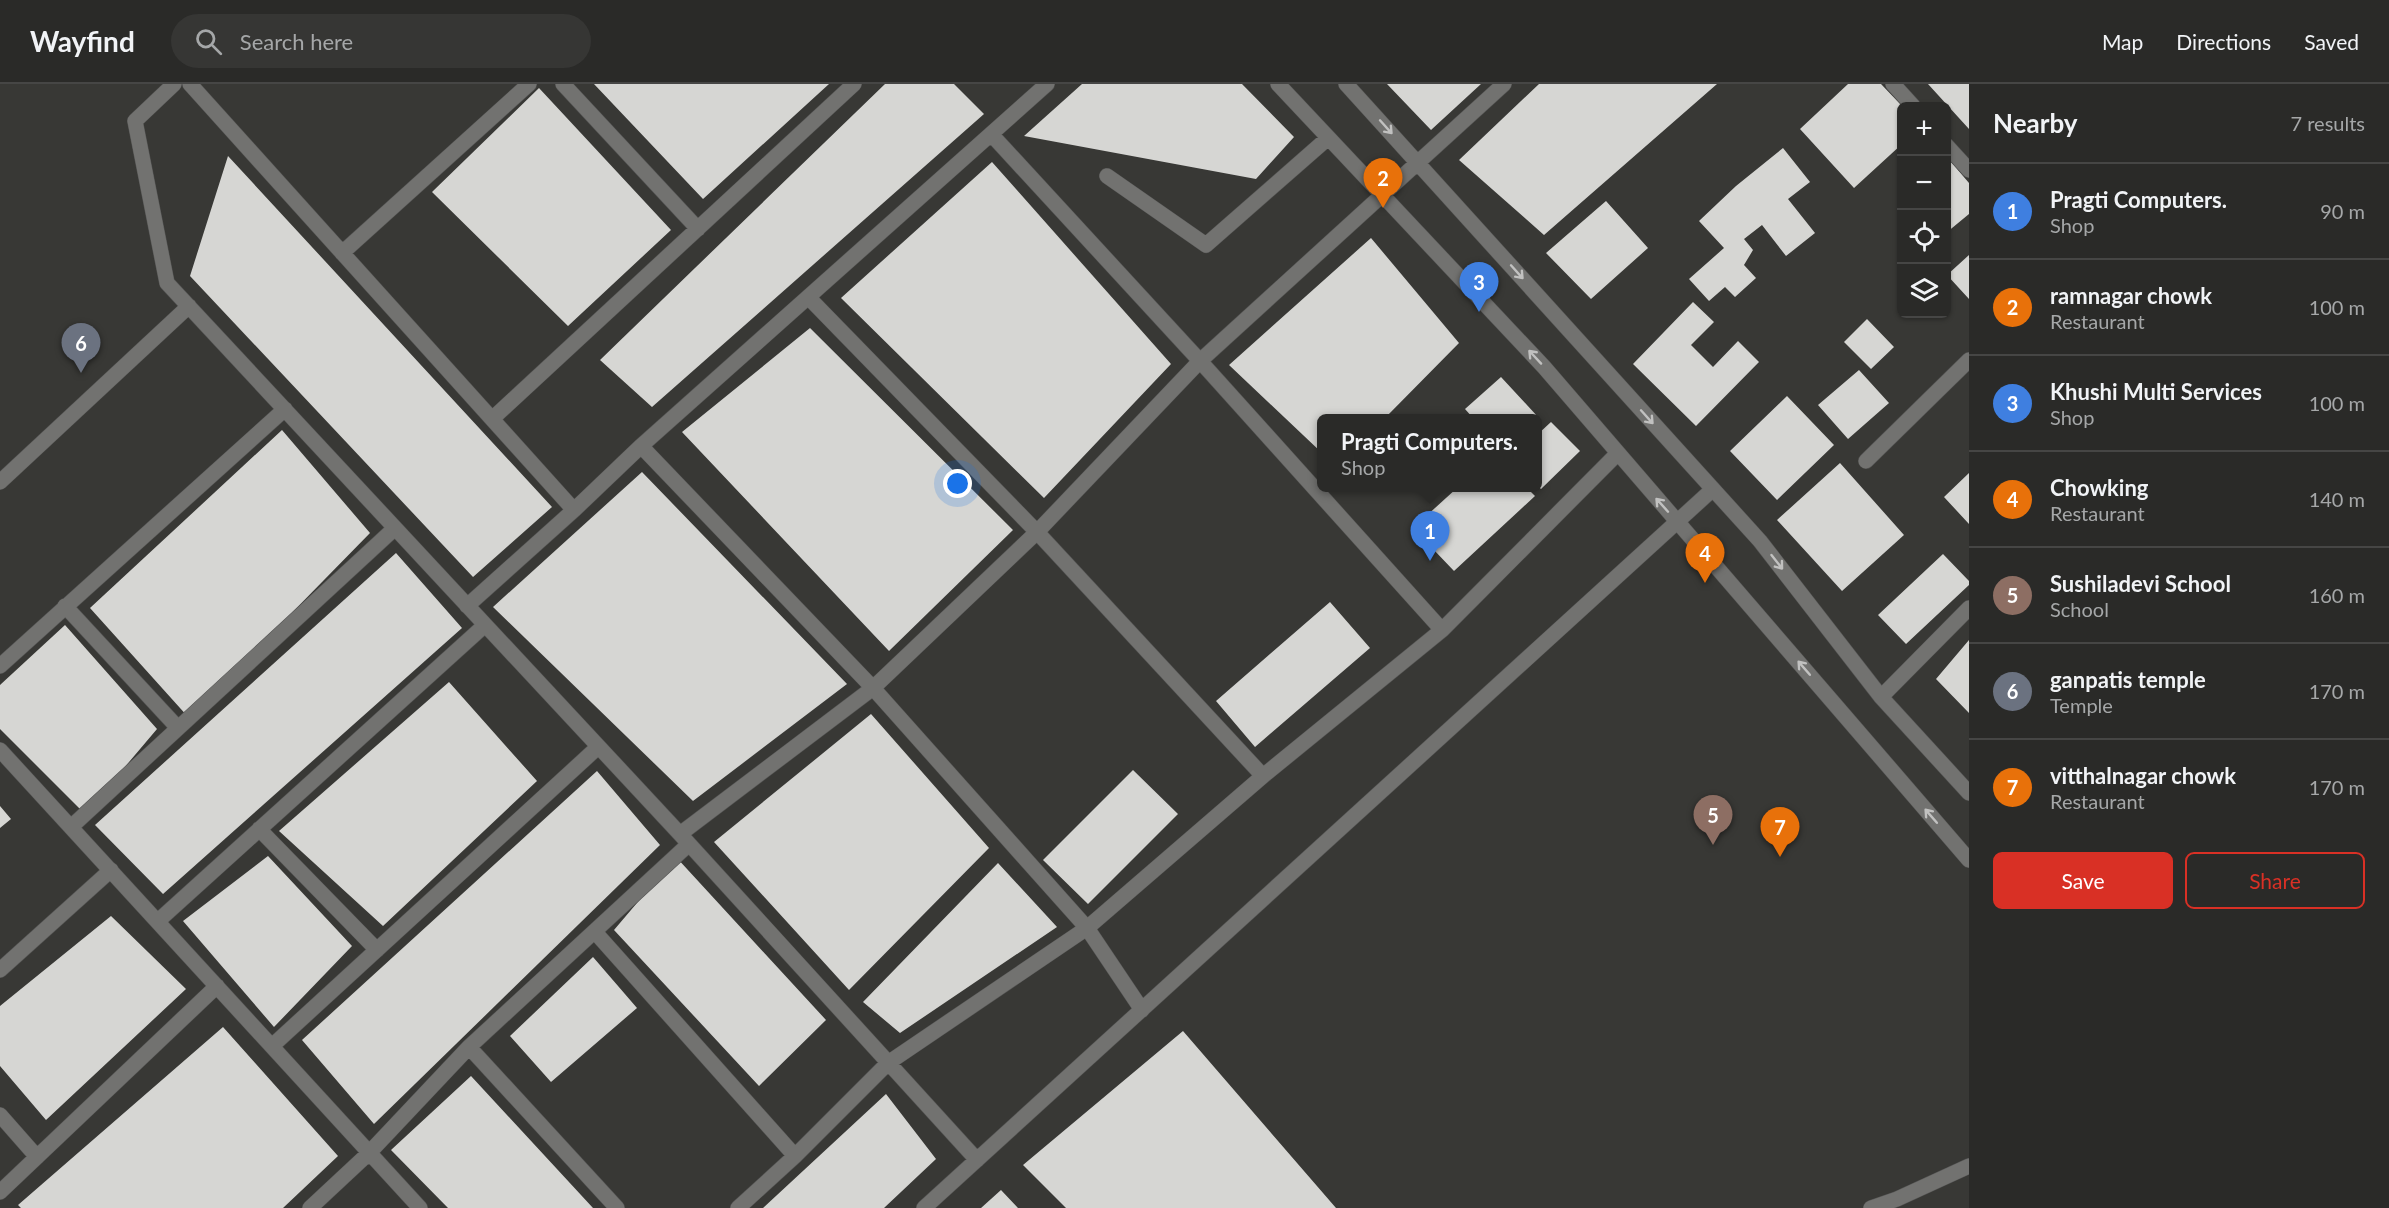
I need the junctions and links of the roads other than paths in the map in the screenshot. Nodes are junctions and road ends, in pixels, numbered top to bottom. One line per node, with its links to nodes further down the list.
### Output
1 (174, 84): 22 (street)
2 (190, 84): 20 (street)
3 (529, 84): 20 (street)
4 (563, 84): 19 (street)
5 (854, 84): 19 (street)
6 (1047, 84): 12 (street)
7 (1278, 84): 13 (street)
8 (1347, 84): 15 (street, one-way to 15)
9 (1504, 84): 15 (street)
10 (1893, 84): 11 (street)
11 (1909, 102)
12 (991, 135): 21 (street); 24 (street)
13 (1328, 138): 17 (street); 18 (street)
14 (1951, 150): 16 (street)
15 (1418, 163): 18 (street); 31 (street, one-way to 31)
16 (1969, 170)
17 (1107, 176)
18 (1383, 195): 24 (street); 28 (street, one-way to 18)
19 (698, 229): 26 (street)
20 (342, 252): 26 (street)
21 (809, 298): 27 (street); 37 (street)
22 (189, 306): 25 (street); 30 (street)
23 (1969, 360): 29 (street)
24 (1200, 361): 32 (street); 37 (street)
25 (285, 409): 36 (street); 38 (street)
26 (492, 419): 34 (street)
27 (641, 446): 34 (street); 44 (street)
28 (1617, 454): 35 (street, one-way to 28); 42 (street)
29 (1866, 460)
30 (0, 482)
31 (1713, 489): 35 (street); 45 (street, one-way to 45)
32 (1317, 491)
33 (1318, 492): 42 (street)
34 (574, 510): 39 (street)
35 (1677, 522): 54 (street, one-way to 35); 62 (street)
36 (395, 528): 39 (street); 46 (street)
37 (1037, 532): 44 (street); 49 (street)
38 (65, 606): 43 (street); 46 (street)
39 (467, 606): 41 (street)
40 (1969, 608): 45 (street)
41 (485, 625): 47 (street); 52 (street)
42 (1442, 630): 49 (street)
43 (0, 666)
44 (873, 688): 53 (street); 57 (street)
45 (1881, 697): 50 (street)
46 (178, 728): 51 (street)
47 (598, 747): 53 (street); 59 (street)
48 (0, 750): 51 (street)
49 (1263, 776): 57 (street)
50 (1969, 793)
51 (71, 827): 55 (street)
52 (259, 829): 56 (street); 59 (street)
53 (684, 839): 58 (street); 65 (street)
54 (1969, 860)
55 (111, 870): 56 (street); 60 (street)
56 (158, 921): 61 (street)
57 (1086, 928): 62 (street); 65 (street)
58 (595, 932): 64 (street); 68 (street)
59 (376, 950): 63 (street)
60 (1, 968)
61 (217, 986): 63 (street); 69 (street)
62 (1142, 1010): 70 (street)
63 (272, 1046): 67 (street)
64 (469, 1047): 67 (street); 75 (street)
65 (888, 1063): 68 (street); 70 (street)
66 (0, 1116): 69 (street)
67 (369, 1153): 73 (street); 74 (street)
68 (795, 1156): 76 (street)
69 (37, 1157): 72 (street)
70 (977, 1160): 77 (street)
71 (1969, 1166): 78 (street)
72 (0, 1192)
73 (310, 1208)
74 (420, 1208)
75 (617, 1208)
76 (738, 1208)
77 (924, 1208)
78 (1871, 1208)

